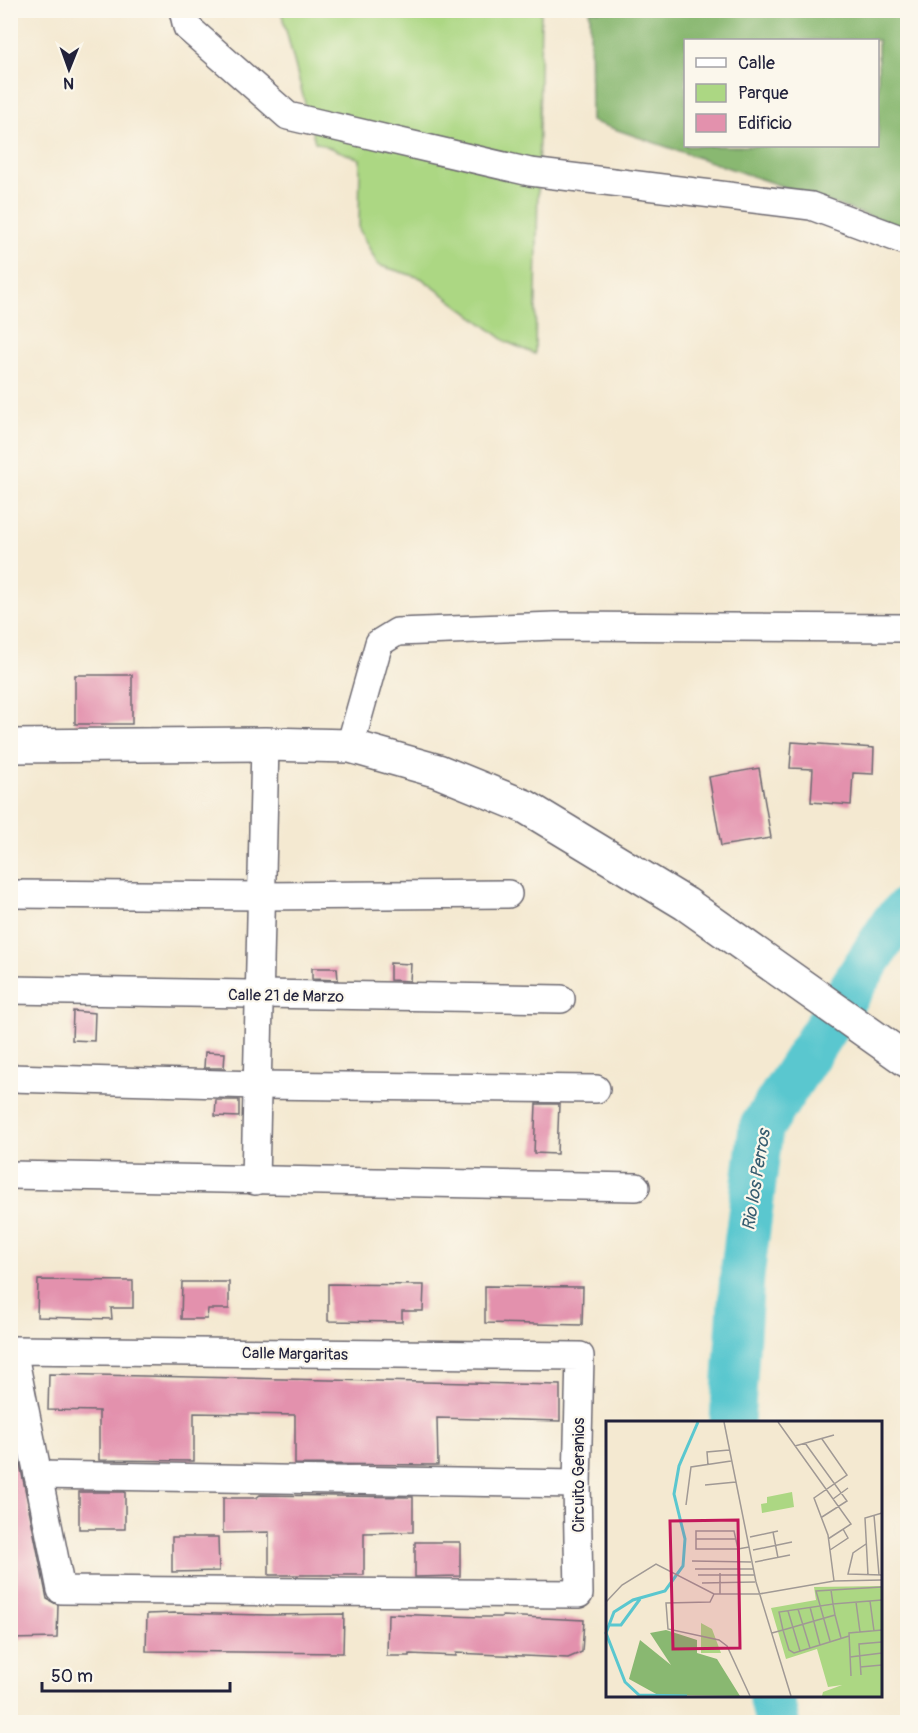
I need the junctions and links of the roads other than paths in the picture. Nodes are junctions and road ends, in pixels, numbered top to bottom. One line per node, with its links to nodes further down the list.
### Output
1 (183, 10): 2 (street)
2 (908, 242)
3 (908, 628): 6 (street)
4 (266, 744): 5 (street); 6 (street); 9 (street)
5 (10, 746)
6 (351, 746): 13 (street)
7 (10, 894): 9 (street)
8 (508, 894): 9 (street)
9 (262, 896): 11 (street)
10 (10, 990): 11 (street, Calle 21 de Marzo)
11 (260, 994): 12 (street, Calle 21 de Marzo); 15 (street)
12 (561, 999)
13 (908, 1061)
14 (10, 1078): 15 (street)
15 (258, 1085): 16 (street); 18 (street)
16 (596, 1089)
17 (10, 1175): 18 (street)
18 (255, 1181): 19 (street)
19 (636, 1187)
20 (12, 1350): 21 (street, Calle Margaritas); 22 (street)
21 (580, 1356): 23 (street, Circuito Geranios)
22 (38, 1475): 23 (street); 23 (street, Circuito Geranios)
23 (577, 1484)

